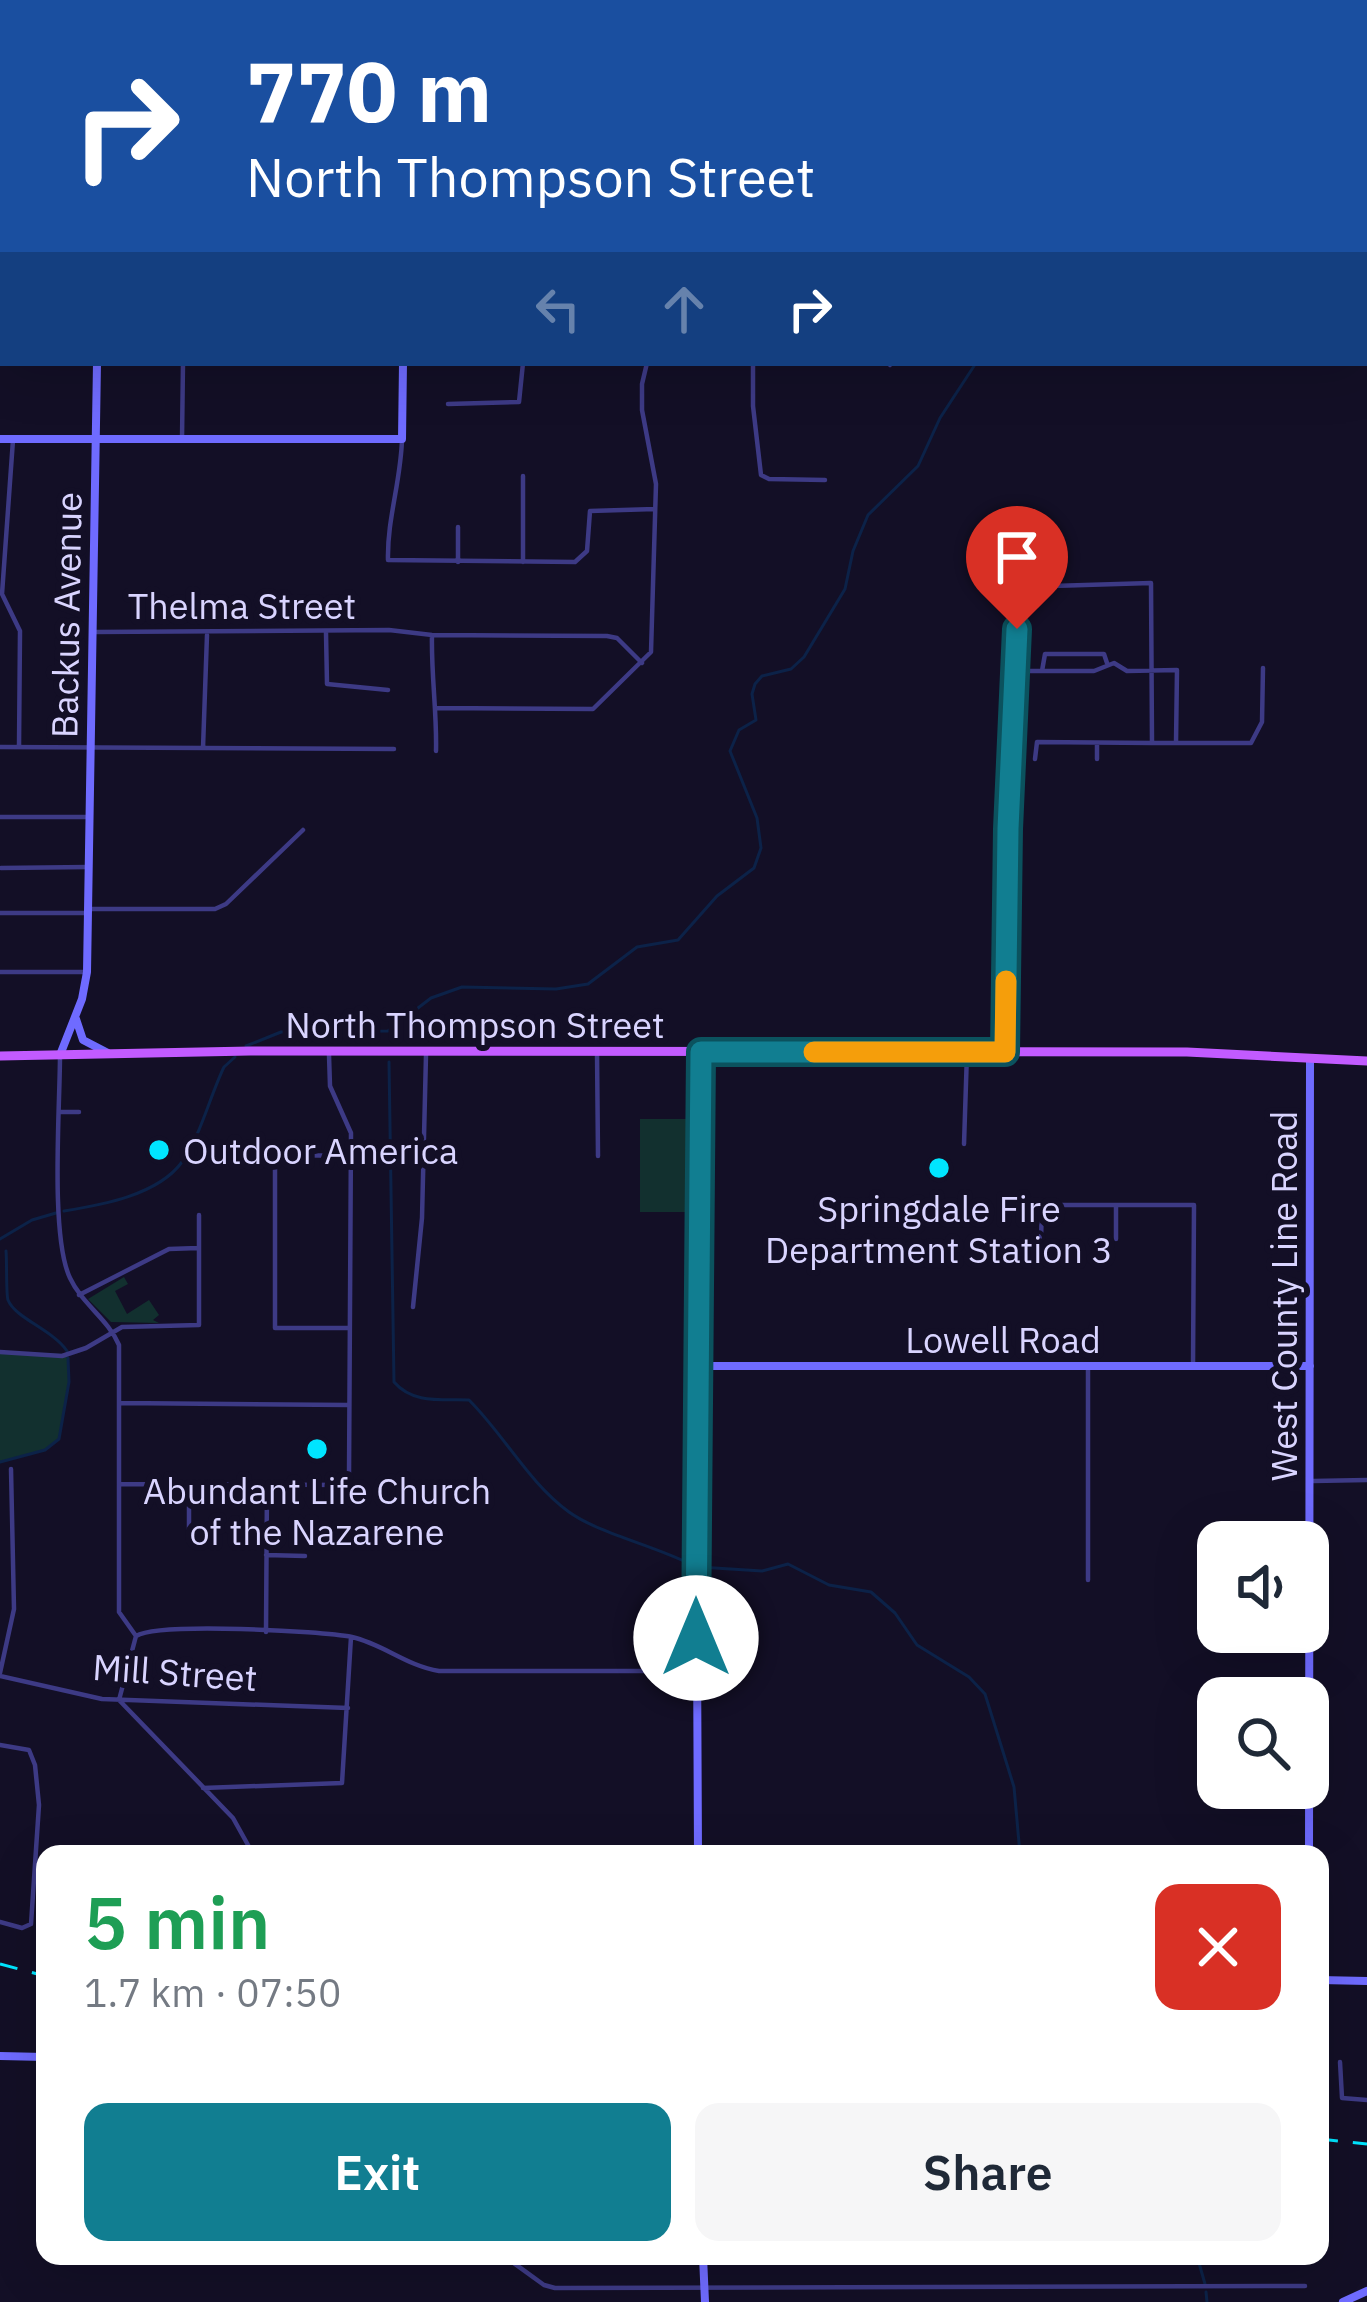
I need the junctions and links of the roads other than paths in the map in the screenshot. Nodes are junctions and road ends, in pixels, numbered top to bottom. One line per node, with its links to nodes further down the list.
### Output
1 (98, 366): 10 (street, Backus Avenue)
2 (183, 366): 11 (street)
3 (403, 366): 8 (street)
4 (523, 366): 7 (street)
5 (647, 366): 17 (street)
6 (753, 366): 16 (street)
7 (448, 404)
8 (402, 413): 13 (street); 14 (street)
9 (0, 439): 12 (street)
10 (96, 439): 11 (street); 12 (street); 22 (street, Backus Avenue)
11 (182, 439): 13 (street)
12 (13, 440): 21 (street)
13 (380, 440): 14 (street)
14 (402, 440): 19 (street)
15 (524, 476): 20 (street)
16 (825, 480)
17 (656, 509): 20 (street); 26 (street)
18 (458, 526): 19 (street)
19 (458, 562): 20 (street)
20 (523, 562)
21 (1, 593): 38 (street)
22 (94, 632): 23 (street, Thelma Street); 39 (street, Backus Avenue)
23 (207, 632): 24 (street, Thelma Street); 40 (street)
24 (326, 633): 25 (street, Thelma Street); 32 (street)
25 (433, 635): 26 (street, Thelma Street); 33 (street)
26 (642, 663): 33 (street)
27 (1107, 663): 30 (street); 30 (street); 31 (street)
28 (1263, 668): 36 (street)
29 (1015, 670): 30 (street); 31 (street); 60 (street)
30 (1042, 671)
31 (1152, 671): 35 (street); 36 (street)
32 (388, 690)
33 (436, 708): 42 (street)
34 (1097, 742): 35 (street); 43 (street); 44 (street)
35 (1152, 743): 36 (street)
36 (1177, 743)
37 (0, 747): 38 (street)
38 (19, 747): 39 (street)
39 (91, 748): 40 (street); 46 (street, Backus Avenue)
40 (203, 748): 41 (street)
41 (394, 749)
42 (436, 751)
43 (1035, 759)
44 (1096, 759)
45 (0, 817): 46 (street)
46 (89, 817): 48 (street, Backus Avenue)
47 (303, 830): 50 (street)
48 (88, 867): 49 (street); 50 (street, Backus Avenue)
49 (2, 868)
50 (88, 911): 51 (street); 53 (street, Backus Avenue)
51 (0, 913)
52 (0, 972): 53 (street)
53 (87, 972): 54 (street, Backus Avenue)
54 (76, 1017): 61 (street); 62 (street, Backus Avenue)
55 (329, 1051): 56 (main road, North Thompson Street); 61 (main road, North Thompson Street); 69 (street)
56 (426, 1051): 57 (main road, North Thompson Street); 77 (street)
57 (597, 1051): 58 (main road, North Thompson Street); 70 (street)
58 (701, 1052): 59 (main road, North Thompson Street); 81 (street)
59 (967, 1052): 60 (main road, North Thompson Street); 68 (street)
60 (1005, 1052): 64 (main road, North Thompson Street)
61 (109, 1054): 62 (main road, North Thompson Street)
62 (60, 1055): 63 (main road, North Thompson Street); 66 (street)
63 (0, 1056)
64 (1310, 1060): 65 (main road, North Thompson Street); 83 (street, West County Line Road)
65 (1367, 1060)
66 (60, 1112): 67 (street); 76 (street)
67 (79, 1112)
68 (964, 1144)
69 (351, 1156): 78 (street); 78 (street)
70 (598, 1156)
71 (1116, 1205): 73 (street); 74 (street); 84 (street)
72 (199, 1215): 75 (street)
73 (1116, 1239)
74 (1041, 1240)
75 (198, 1248): 76 (street); 79 (street)
76 (80, 1295): 79 (street)
77 (413, 1307)
78 (350, 1328): 86 (street)
79 (114, 1332): 80 (street); 85 (street)
80 (0, 1352)
81 (696, 1366): 82 (street, Lowell Road); 100 (street)
82 (1088, 1366): 84 (street, Lowell Road); 96 (street)
83 (1310, 1366): 84 (street, Lowell Road); 89 (street, West County Line Road)
84 (1193, 1367)
85 (120, 1403): 86 (street); 90 (street)
86 (348, 1405): 92 (street)
87 (11, 1469): 101 (street)
88 (1367, 1480): 89 (street)
89 (1311, 1481): 109 (street, West County Line Road)
90 (119, 1484): 91 (street); 98 (street)
91 (189, 1484): 92 (street); 93 (street)
92 (267, 1484): 94 (street)
93 (189, 1541)
94 (266, 1555): 95 (street); 97 (street)
95 (305, 1556)
96 (1088, 1580)
97 (266, 1632): 98 (street); 99 (street)
98 (136, 1636): 102 (street)
99 (350, 1637): 100 (street); 103 (street)
100 (696, 1671): 108 (street)
101 (0, 1675): 102 (street, Mill Street)
102 (118, 1700): 103 (street, Mill Street); 105 (street)
103 (348, 1708): 105 (street)
104 (0, 1745): 106 (street)
105 (203, 1788): 107 (street)
106 (37, 1845)
107 (248, 1845)
108 (698, 1845)
109 (1309, 1845)
110 (36, 1855): 111 (street)
111 (0, 1922)
112 (1329, 1980): 113 (street)
113 (1367, 1981)
114 (0, 2056): 115 (street)
115 (36, 2057)
116 (1340, 2062): 117 (street)
117 (1367, 2100)
118 (516, 2265): 120 (street)
119 (704, 2265): 120 (street)
120 (704, 2286): 121 (street); 123 (street)
121 (1305, 2286)
122 (1367, 2291): 124 (street)
123 (704, 2302)
124 (1343, 2302)

